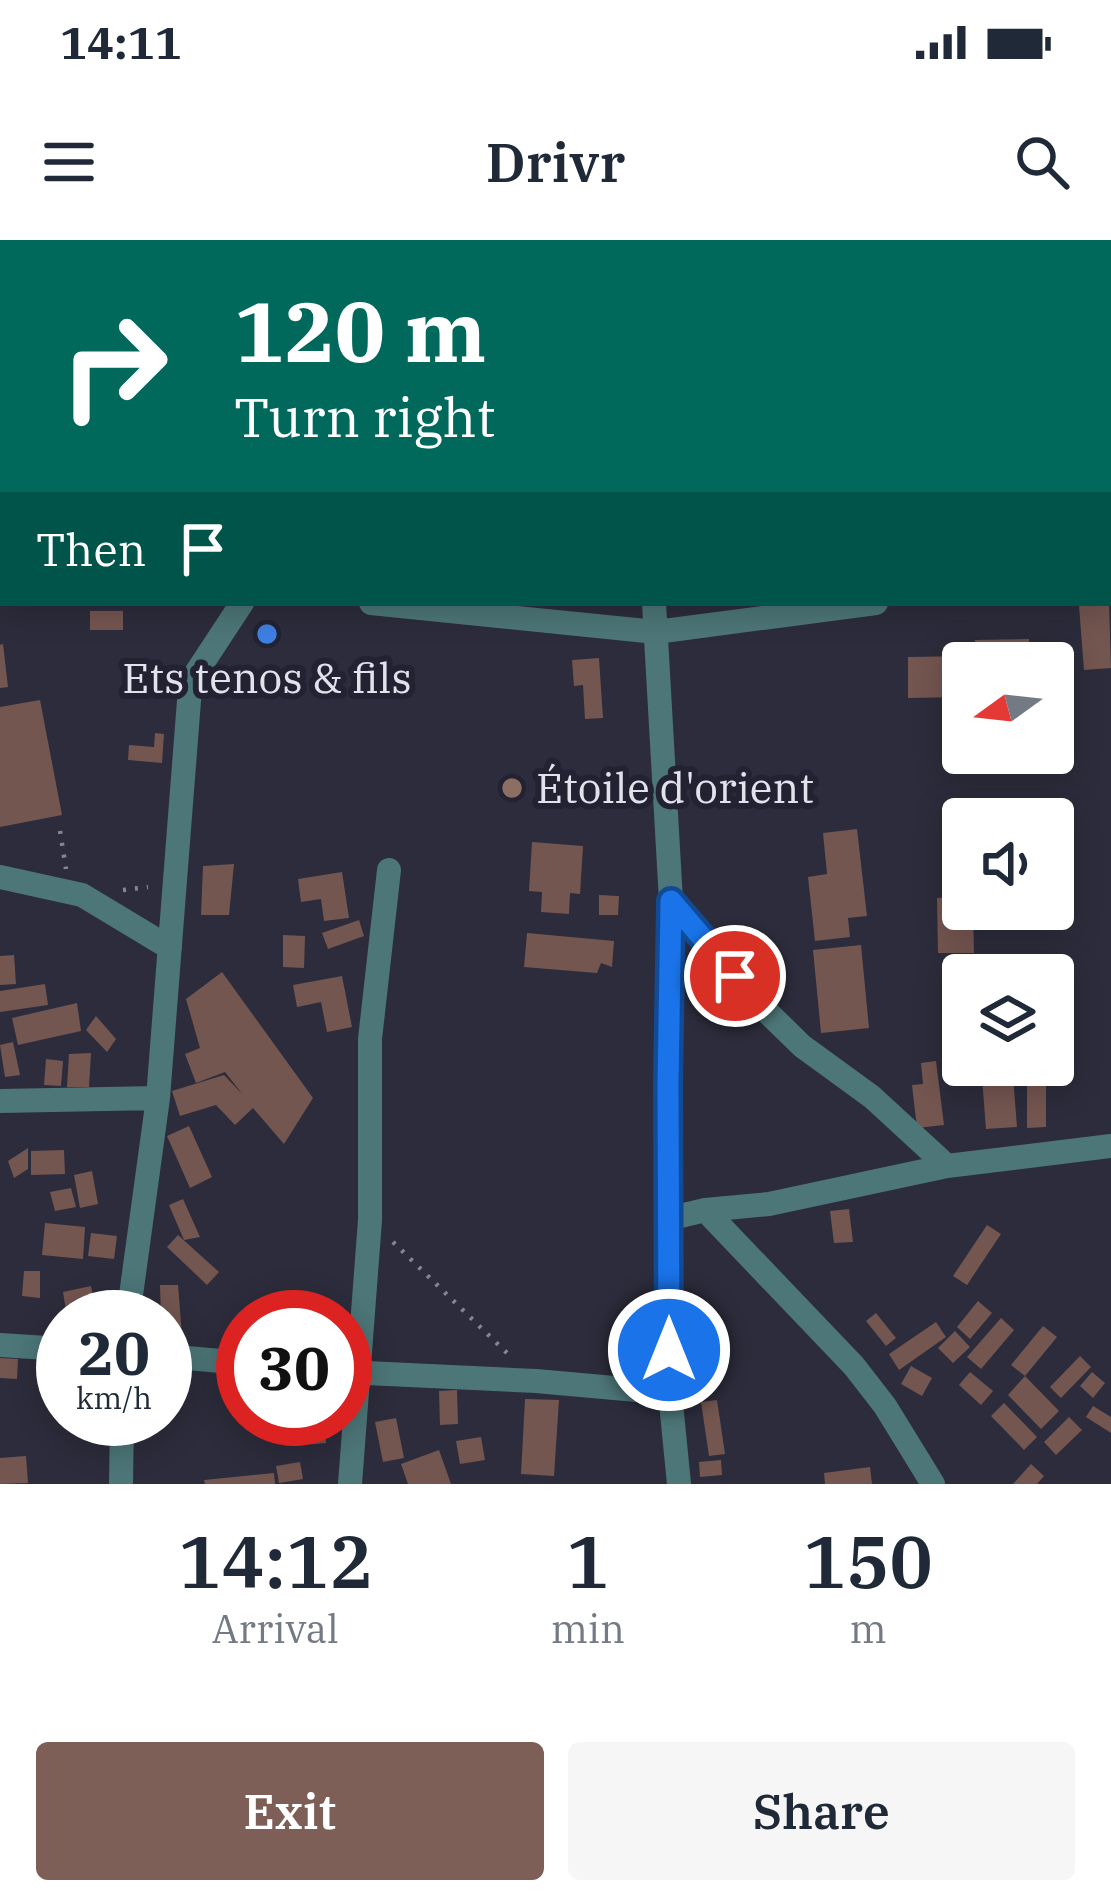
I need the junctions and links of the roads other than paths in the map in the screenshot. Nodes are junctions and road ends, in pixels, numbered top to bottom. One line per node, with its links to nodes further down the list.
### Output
1 (240, 606): 9 (street)
2 (400, 606): 5 (street)
3 (654, 606): 5 (street)
4 (853, 606): 5 (street)
5 (656, 632): 8 (street)
6 (389, 870): 19 (street)
7 (0, 877): 9 (street)
8 (671, 901): 15 (street); 17 (street)
9 (170, 948): 10 (street)
10 (158, 1099): 11 (street); 18 (street)
11 (0, 1101)
12 (1111, 1146): 13 (street)
13 (1074, 1151): 14 (street); 15 (street)
14 (1111, 1163)
15 (947, 1166): 16 (street)
16 (705, 1210): 17 (street); 29 (street)
17 (668, 1219): 23 (street)
18 (132, 1290)
19 (362, 1290)
20 (0, 1345): 21 (street)
21 (36, 1347)
22 (372, 1374): 23 (street)
23 (670, 1394): 28 (street)
24 (122, 1446): 26 (street)
25 (351, 1446): 27 (street)
26 (121, 1484)
27 (350, 1484)
28 (680, 1484)
29 (933, 1484)

